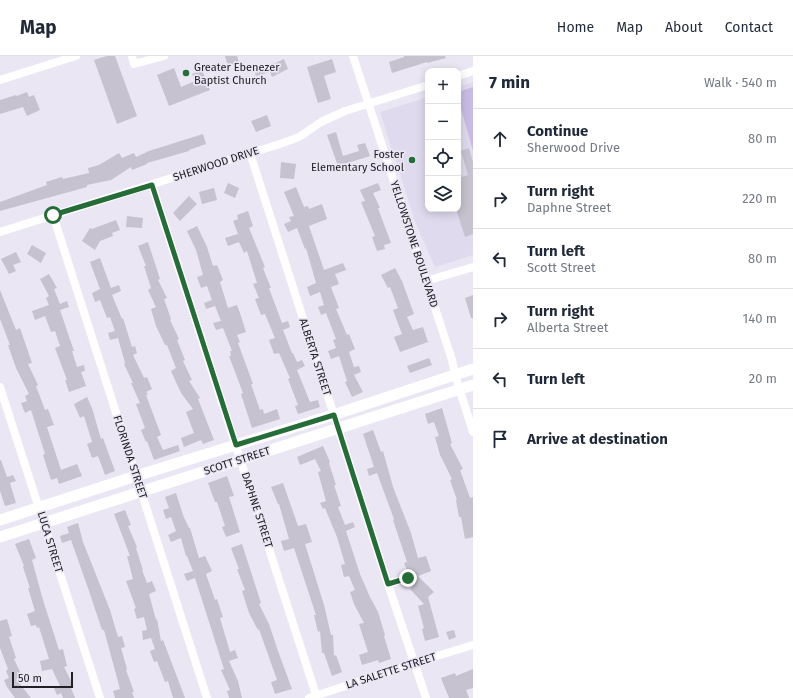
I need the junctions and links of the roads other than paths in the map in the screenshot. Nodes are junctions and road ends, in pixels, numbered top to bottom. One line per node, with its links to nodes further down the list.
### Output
1 (76, 56): 7 (street)
2 (132, 56): 3 (street)
3 (164, 56)
4 (353, 56): 9 (street, YELLOWSTONE BOULEVARD)
5 (473, 71): 6 (street)
6 (461, 75)
7 (0, 80)
8 (425, 86): 9 (street, SHERWOOD DRIVE)
9 (368, 104): 10 (street, SHERWOOD DRIVE); 15 (street, YELLOWSTONE BOULEVARD)
10 (250, 153): 11 (street, SHERWOOD DRIVE); 21 (street, ALBERTA STREET)
11 (152, 185): 12 (street, SHERWOOD DRIVE); 24 (street, DAPHNE STREET)
12 (53, 215): 13 (street, SHERWOOD DRIVE); 26 (street, FLORINDA STREET)
13 (0, 232)
14 (473, 267): 15 (street)
15 (426, 281): 17 (street, YELLOWSTONE BOULEVARD)
16 (473, 369): 17 (main road, SCOTT STREET)
17 (455, 375): 20 (street, YELLOWSTONE BOULEVARD); 21 (main road, SCOTT STREET)
18 (473, 385): 20 (main road, SCOTT STREET)
19 (0, 386): 28 (street, LUCA STREET)
20 (460, 389): 22 (main road, SCOTT STREET); 23 (street, YELLOWSTONE BOULEVARD)
21 (334, 415): 22 (street, ALBERTA STREET); 24 (main road, SCOTT STREET)
22 (338, 429): 25 (main road, SCOTT STREET); 33 (street, ALBERTA STREET)
23 (473, 432)
24 (236, 445): 25 (street, DAPHNE STREET); 26 (main road, SCOTT STREET)
25 (240, 460): 27 (main road, SCOTT STREET); 36 (street, DAPHNE STREET)
26 (136, 476): 27 (street, FLORINDA STREET); 28 (main road, SCOTT STREET)
27 (141, 492): 30 (main road, SCOTT STREET); 38 (street, FLORINDA STREET)
28 (39, 508): 29 (main road, SCOTT STREET); 30 (street, LUCA STREET)
29 (0, 520)
30 (43, 523): 31 (main road, SCOTT STREET); 37 (street, LUCA STREET)
31 (0, 537)
32 (408, 578): 33 (street)
33 (388, 584): 35 (street, ALBERTA STREET)
34 (473, 646): 35 (street, LA SALETTE STREET)
35 (414, 663): 36 (street, LA SALETTE STREET); 39 (street, ALBERTA STREET)
36 (314, 697)
37 (100, 698)
38 (207, 698)
39 (426, 698)

